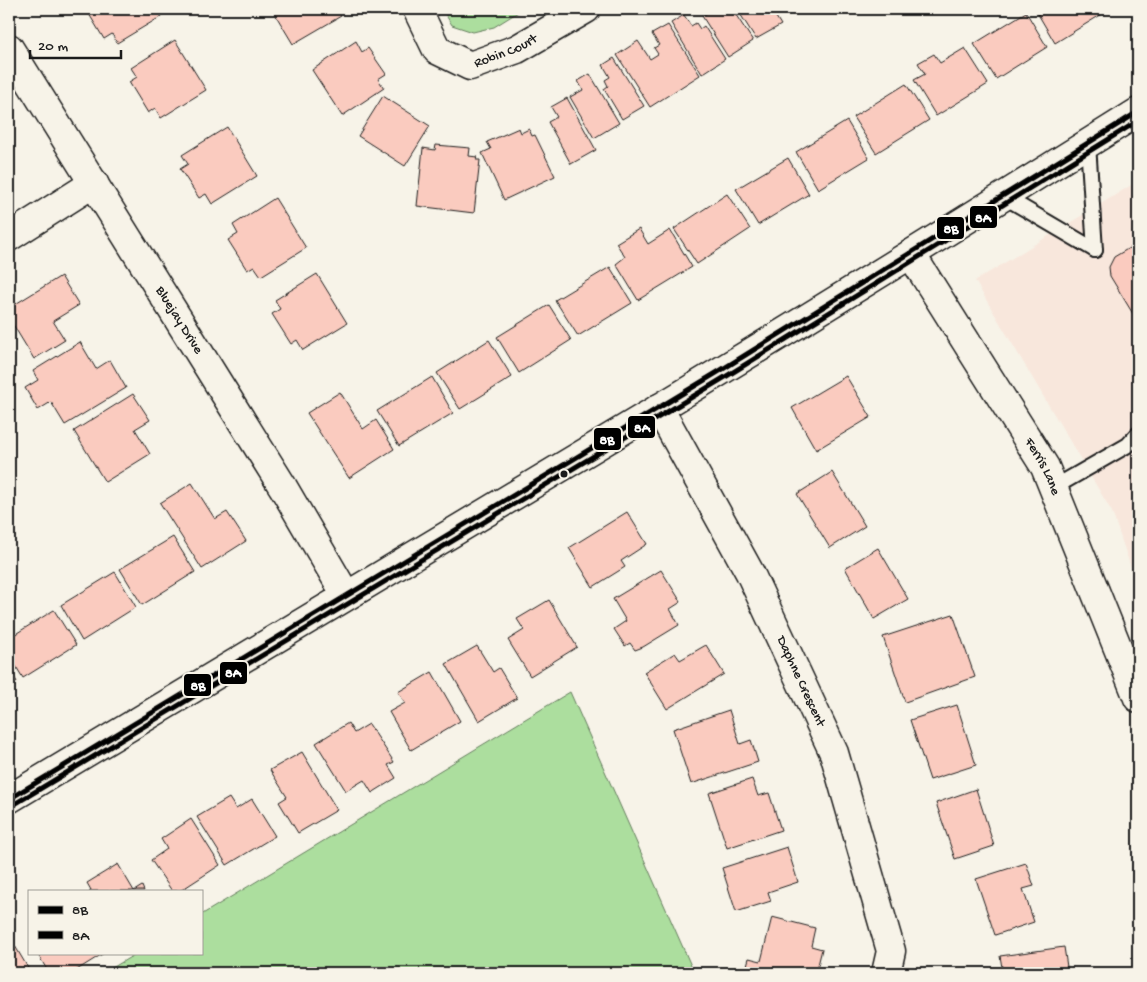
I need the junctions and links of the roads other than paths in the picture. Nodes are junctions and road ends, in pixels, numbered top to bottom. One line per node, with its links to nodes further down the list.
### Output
1 (417, 9): 2 (street, Robin Court)
2 (586, 9)
3 (9, 48): 6 (street, Bluejay Drive)
4 (1138, 112): 5 (street)
5 (1088, 144): 7 (street); 7 (lane)
6 (94, 182): 8 (street); 13 (street, Bluejay Drive)
7 (1003, 196): 9 (street)
8 (9, 237)
9 (911, 254): 10 (street); 12 (street, Ferris Lane)
10 (659, 408): 13 (street); 16 (street, Daphne Crescent)
11 (1138, 434): 12 (lane)
12 (1053, 488): 14 (street, Ferris Lane)
13 (346, 595): 15 (street)
14 (1138, 698)
15 (9, 799)
16 (886, 973)

